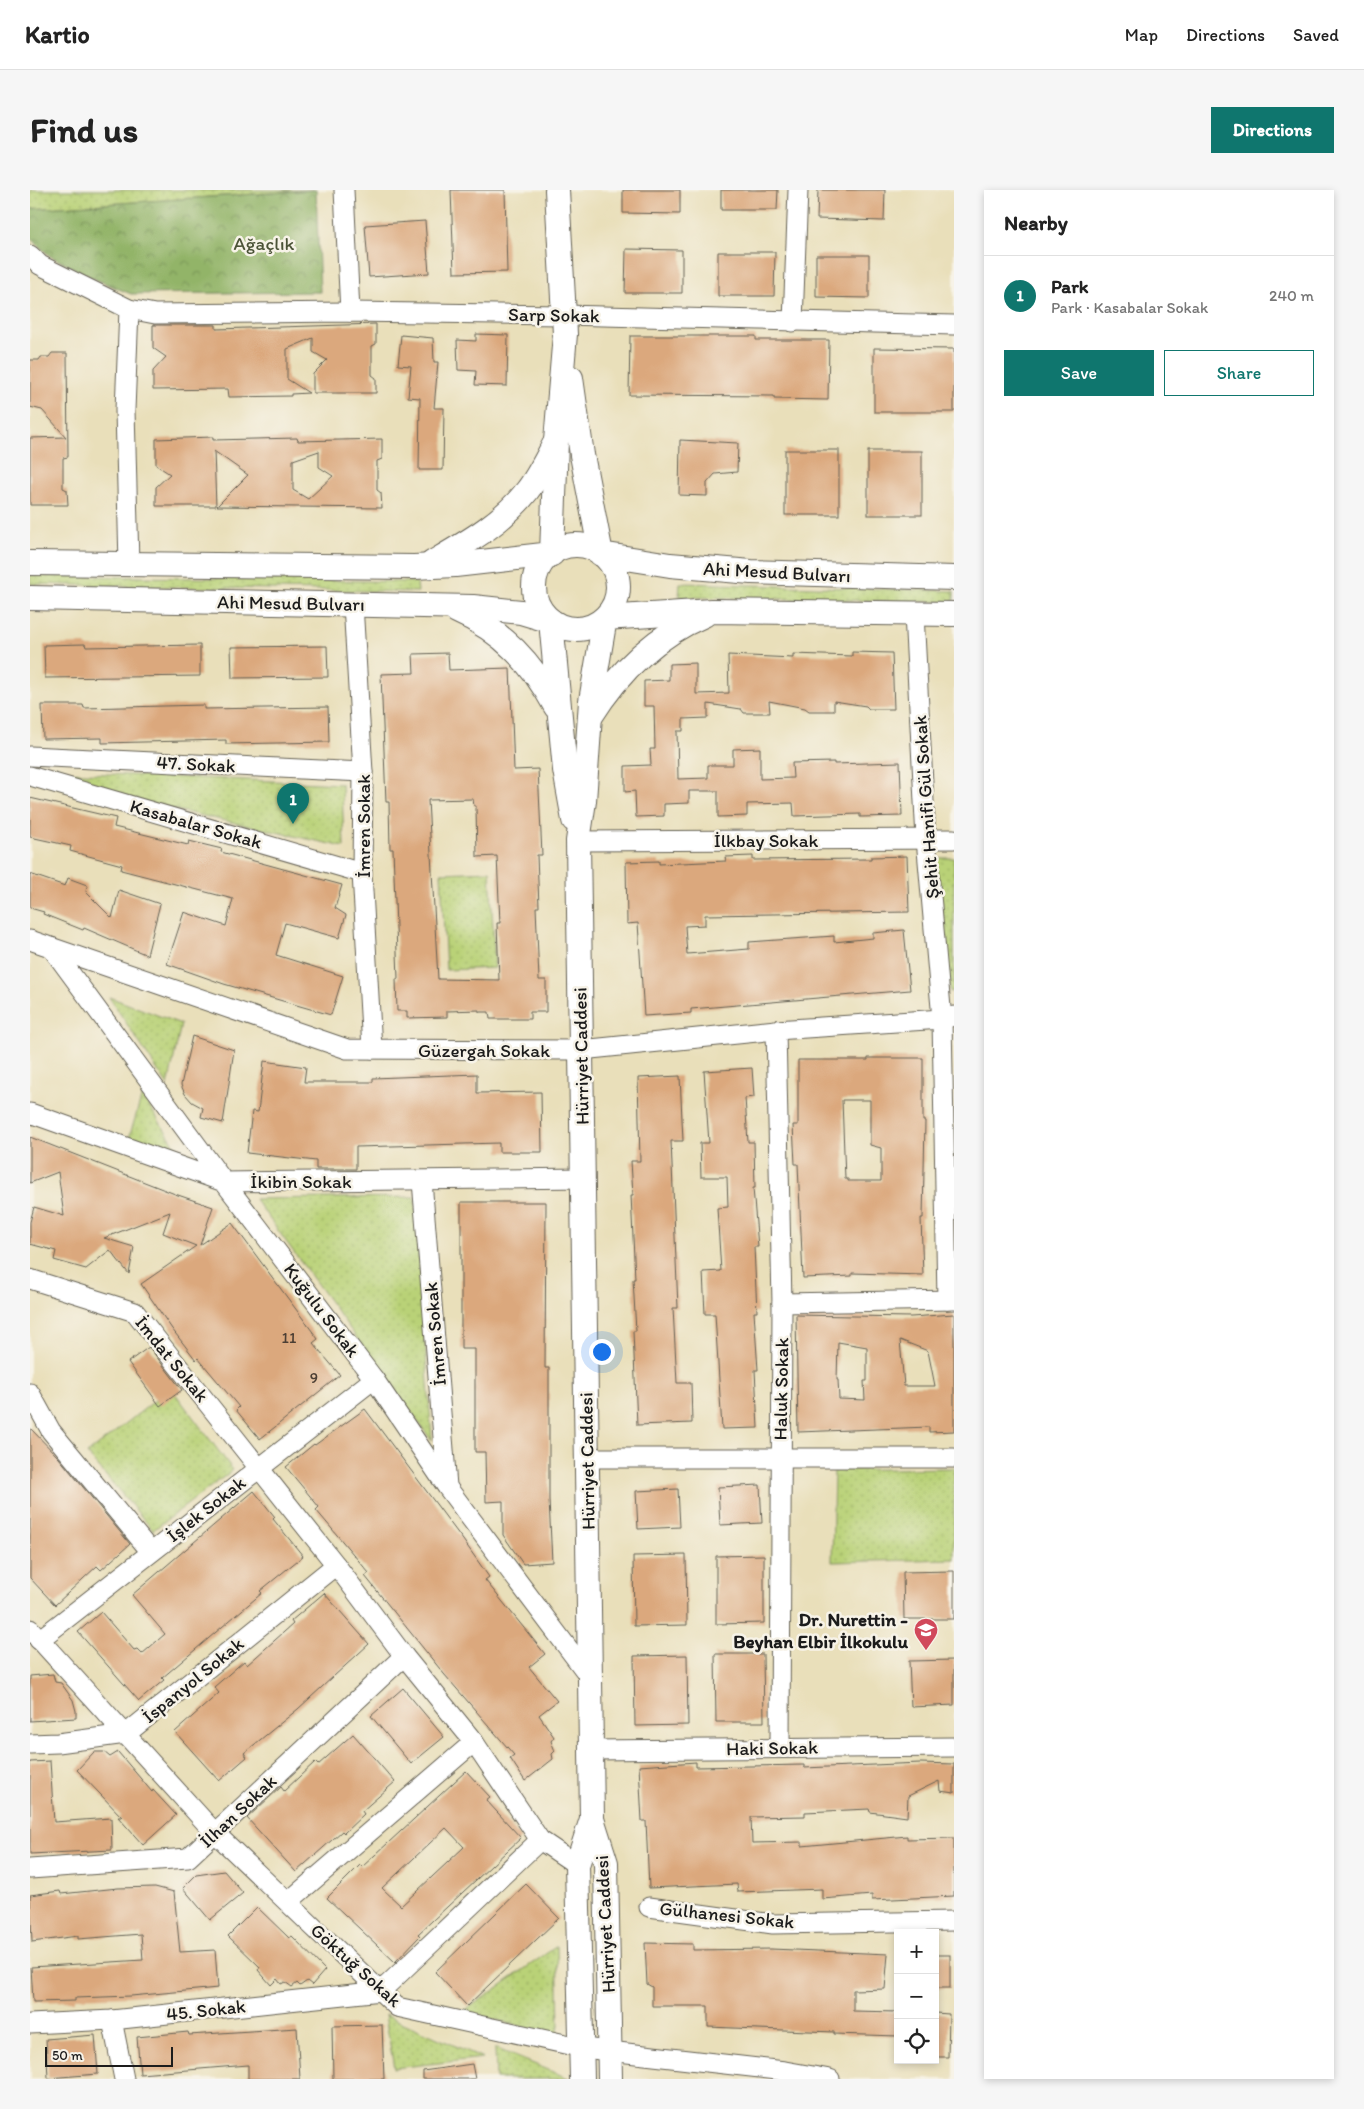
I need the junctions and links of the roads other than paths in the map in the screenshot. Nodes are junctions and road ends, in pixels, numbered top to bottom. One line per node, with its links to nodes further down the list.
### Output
1 (344, 190): 6 (street)
2 (558, 190): 8 (main road)
3 (798, 190): 7 (street)
4 (30, 255): 5 (street, Sarp Sokak)
5 (129, 309): 6 (street, Sarp Sokak); 14 (street)
6 (350, 312): 8 (street, Sarp Sokak)
7 (793, 322): 8 (street, Sarp Sokak); 9 (street, Sarp Sokak)
8 (564, 325): 10 (main road); 12 (main road)
9 (954, 325)
10 (556, 441): 11 (main road); 15 (main road)
11 (552, 554): 12 (main road, Ahi Mesud Bulvarı); 15 (main road, Ahi Mesud Bulvarı); 24 (main road)
12 (601, 554): 16 (main road, Ahi Mesud Bulvarı); 23 (main road)
13 (30, 562): 14 (main road, Ahi Mesud Bulvarı)
14 (129, 564): 15 (main road, Ahi Mesud Bulvarı)
15 (427, 566)
16 (954, 578)
17 (30, 598): 18 (main road, Ahi Mesud Bulvarı)
18 (352, 604): 19 (main road, Ahi Mesud Bulvarı); 28 (street, İmren Sokak)
19 (446, 606): 24 (main road, Ahi Mesud Bulvarı); 25 (main road)
20 (712, 611): 21 (main road, Ahi Mesud Bulvarı); 23 (main road, Ahi Mesud Bulvarı); 26 (main road)
21 (914, 614): 22 (main road, Ahi Mesud Bulvarı); 30 (street, Şehit Hanifi Gül Sokak)
22 (954, 614)
23 (605, 618): 24 (main road, Ahi Mesud Bulvarı); 26 (main road)
24 (551, 621): 25 (main road)
25 (561, 714): 32 (main road)
26 (589, 719): 32 (main road)
27 (30, 756): 28 (street, 47. Sokak)
28 (362, 772): 33 (street, İmren Sokak)
29 (30, 776): 33 (street, Kasabalar Sokak)
30 (926, 839): 31 (street, İlkbay Sokak); 32 (street, İlkbay Sokak); 36 (street, Şehit Hanifi Gül Sokak)
31 (954, 839)
32 (578, 841): 39 (main road, Hürriyet Caddesi)
33 (362, 873): 38 (street, İmren Sokak)
34 (30, 940): 35 (street, Güzergah Sokak)
35 (51, 947): 38 (street, Güzergah Sokak); 44 (street, Kuğulu Sokak)
36 (948, 1018): 37 (street, Güzergah Sokak); 41 (street, Şehit Hanifi Gül Sokak)
37 (776, 1030): 39 (street, Güzergah Sokak); 47 (street, Haluk Sokak)
38 (372, 1049): 39 (street, Güzergah Sokak)
39 (581, 1050): 42 (main road, Hürriyet Caddesi)
40 (30, 1113): 44 (street, İkibin Sokak)
41 (950, 1160): 46 (street, Şehit Hanifi Gül Sokak)
42 (583, 1178): 43 (street, İkibin Sokak); 50 (main road, Hürriyet Caddesi)
43 (422, 1180): 44 (street, İkibin Sokak); 54 (street, İmren Sokak)
44 (224, 1182): 48 (street, Kuğulu Sokak)
45 (30, 1279): 53 (street, İmdat Sokak)
46 (950, 1300): 47 (street)
47 (782, 1303): 52 (street, Haluk Sokak)
48 (374, 1379): 53 (street, İşlek Sokak); 54 (street, Kuğulu Sokak)
49 (30, 1393): 55 (street)
50 (587, 1458): 52 (street); 59 (main road, Hürriyet Caddesi)
51 (954, 1458): 52 (street)
52 (781, 1459): 64 (street, Haluk Sokak)
53 (259, 1468): 55 (street, İşlek Sokak); 56 (street, İmdat Sokak)
54 (447, 1487): 59 (street, Kuğulu Sokak)
55 (151, 1552): 57 (street, İşlek Sokak)
56 (336, 1565): 58 (street, İmdat Sokak); 60 (street, İspanyol Sokak)
57 (34, 1635): 60 (street, Göktuğ Sokak)
58 (404, 1656): 61 (street, İmdat Sokak); 67 (street, İlhan Sokak)
59 (589, 1676): 65 (main road, Hürriyet Caddesi)
60 (126, 1734): 62 (street, İspanyol Sokak); 67 (street, Göktuğ Sokak)
61 (474, 1742): 68 (street, İmdat Sokak); 71 (street)
62 (30, 1744)
63 (954, 1746): 64 (street, Haki Sokak)
64 (780, 1748): 65 (street, Haki Sokak)
65 (590, 1750): 66 (main road, Hürriyet Caddesi)
66 (592, 1819): 69 (main road); 78 (main road, Hürriyet Caddesi)
67 (214, 1832): 70 (street, İlhan Sokak); 71 (street, Göktuğ Sokak)
68 (540, 1840): 69 (street); 74 (street)
69 (577, 1865): 77 (main road)
70 (30, 1869)
71 (288, 1902): 74 (street, Göktuğ Sokak)
72 (649, 1907): 73 (street, Gülhanesi Sokak)
73 (954, 1920)
74 (381, 1992): 75 (street, 45. Sokak); 77 (street, Göktuğ Sokak)
75 (112, 2020): 76 (street, 45. Sokak); 79 (street)
76 (30, 2024)
77 (583, 2048): 78 (street, Göktuğ Sokak); 80 (main road)
78 (611, 2050): 81 (main road, Hürriyet Caddesi); 82 (street, Göktuğ Sokak)
79 (124, 2079)
80 (582, 2079)
81 (610, 2079)
82 (830, 2079)

